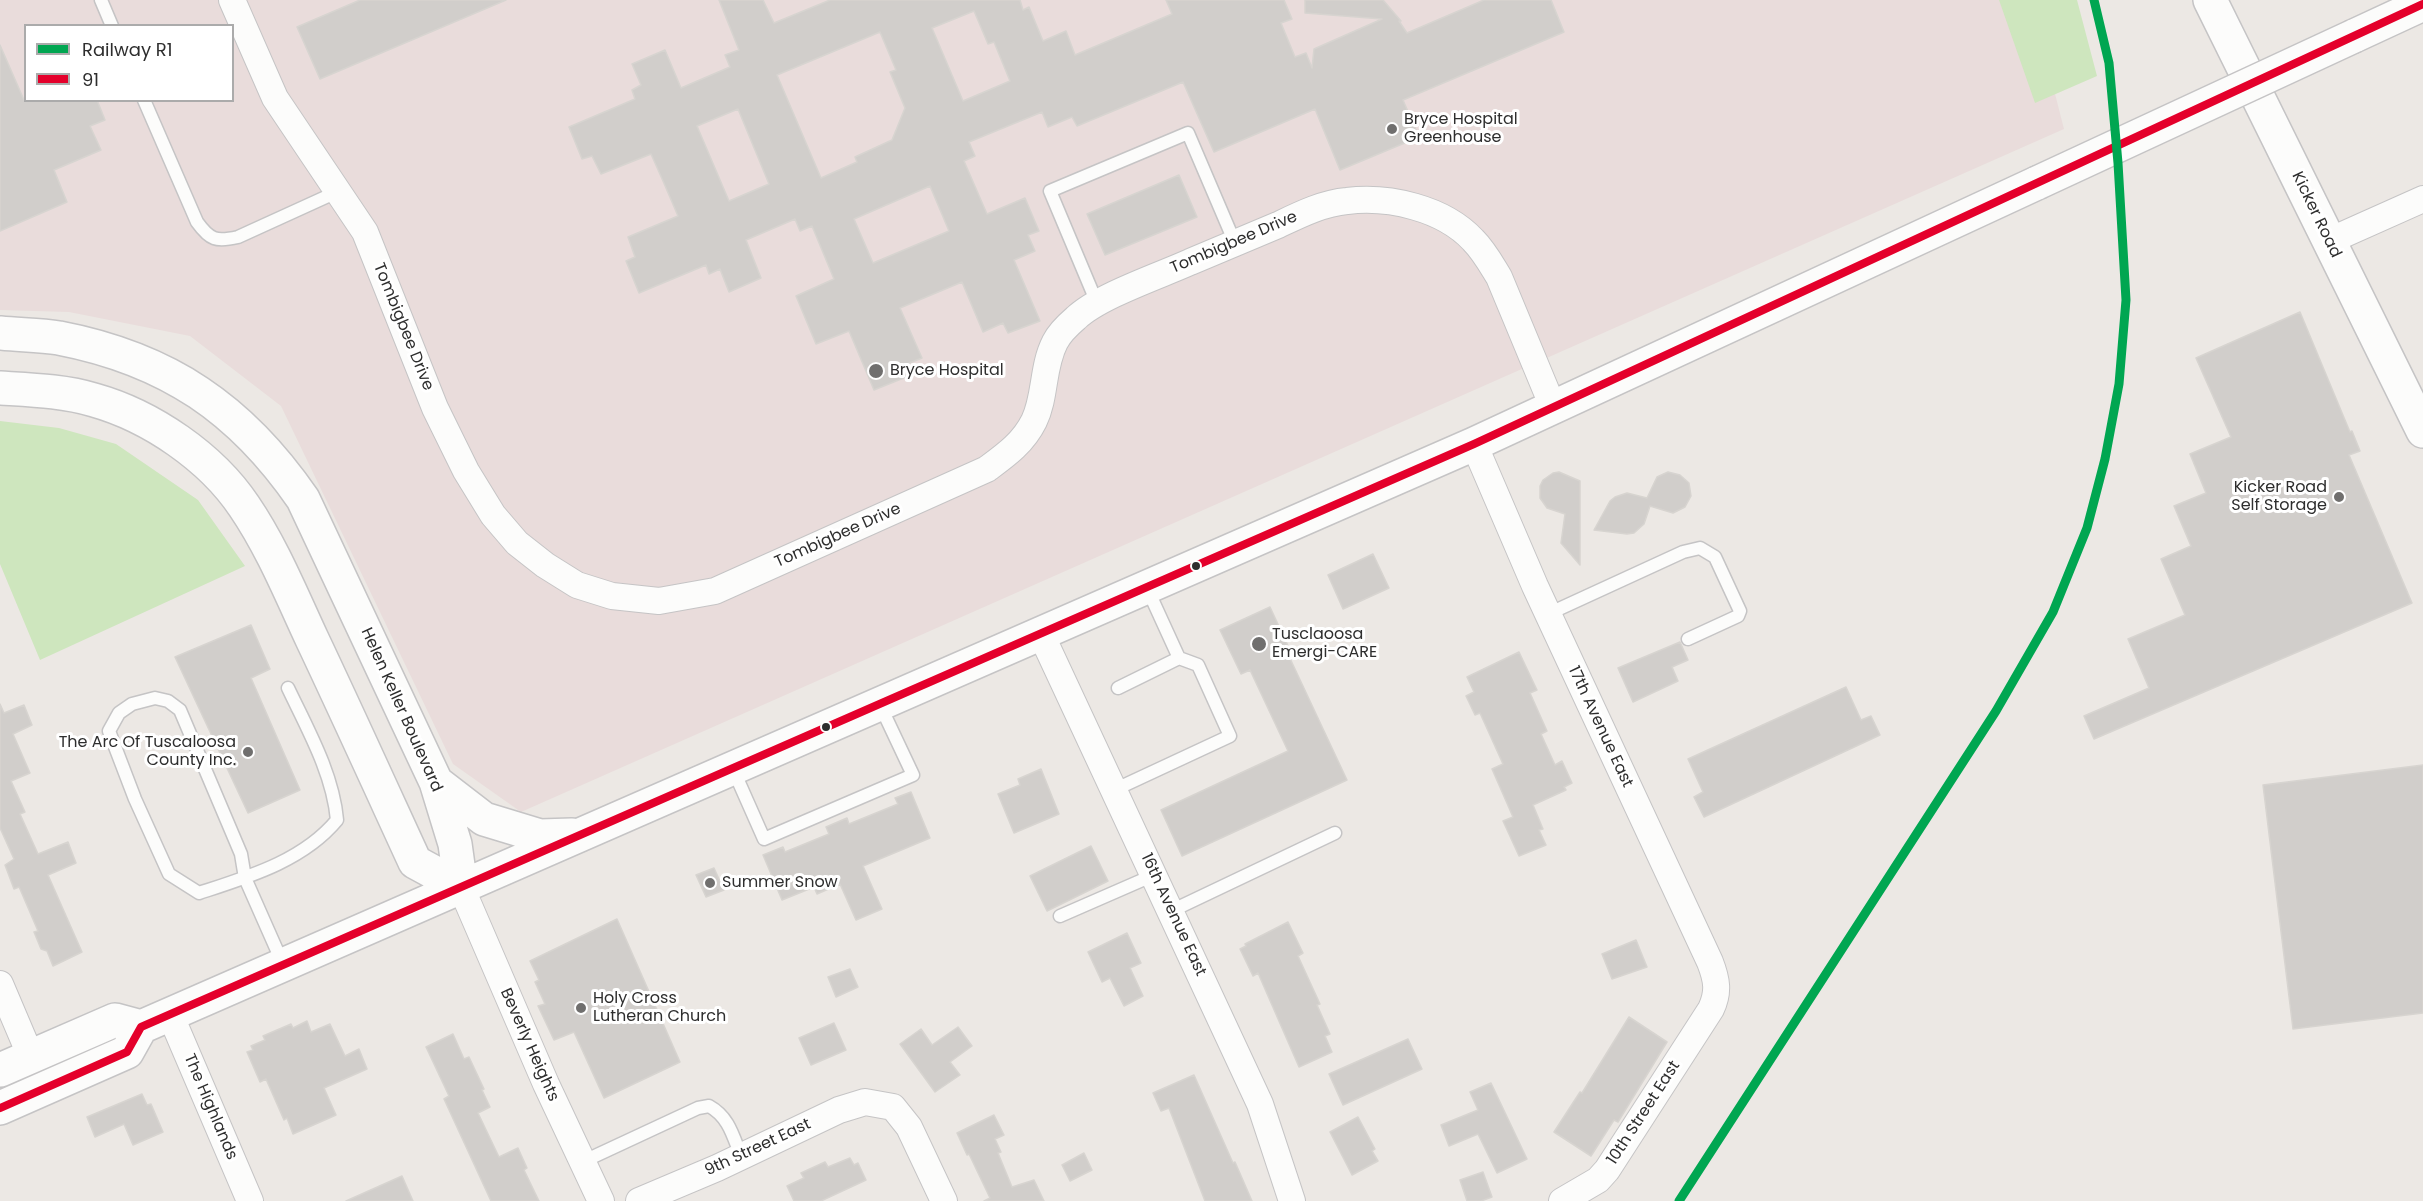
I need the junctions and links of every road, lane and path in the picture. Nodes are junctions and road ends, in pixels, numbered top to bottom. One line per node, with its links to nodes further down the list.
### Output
1 (101, 0): 5 (lane)
2 (232, 0): 7 (street, Tombigbee Drive)
3 (2210, 0): 9 (main road, Kicker Road)
4 (2423, 4): 14 (main road, bridge)
5 (111, 24)
6 (145, 102): 7 (lane)
7 (339, 191): 11 (street, Tombigbee Drive)
8 (2423, 199): 9 (street)
9 (2329, 241): 15 (main road, Kicker Road)
10 (1235, 243): 11 (street, Tombigbee Drive); 11 (lane); 14 (street, Tombigbee Drive)
11 (1097, 303)
12 (0, 333): 26 (main road, Helen Keller Boulevard)
13 (0, 388): 32 (main road)
14 (1553, 407): 16 (main road)
15 (2423, 430)
16 (1474, 444): 17 (main road); 18 (street, 17th Avenue East)
17 (1146, 587): 19 (main road); 21 (lane)
18 (1548, 614): 20 (lane); 37 (street, 17th Avenue East)
19 (1041, 634): 24 (main road); 27 (street, 16th Avenue East)
20 (1688, 639)
21 (1179, 658): 23 (lane); 27 (lane)
22 (288, 688): 31 (lane)
23 (1118, 688)
24 (880, 704): 25 (main road); 25 (lane)
25 (733, 768): 29 (main road)
26 (436, 782): 29 (main road); 32 (main road, Helen Keller Boulevard)
27 (1114, 790): 30 (street, 16th Avenue East)
28 (1335, 833): 33 (lane)
29 (580, 835): 32 (main road)
30 (1154, 875): 33 (street, 16th Avenue East); 34 (lane)
31 (245, 878): 31 (lane); 35 (lane)
32 (461, 887): 35 (main road); 43 (street, Beverly Heights)
33 (1171, 911): 48 (street, 16th Avenue East)
34 (1060, 916)
35 (283, 965): 38 (main road)
36 (0, 984): 39 (street)
37 (1711, 1009): 49 (street, 10th Street East)
38 (156, 1020): 39 (main road); 41 (main road); 44 (street, The Highlands)
39 (31, 1057): 40 (main road)
40 (0, 1070)
41 (0, 1108)
42 (741, 1156): 43 (lane); 46 (street, 9th Street East); 47 (street, 9th Street East)
43 (582, 1162): 45 (street, Beverly Heights)
44 (250, 1201)
45 (601, 1201)
46 (639, 1201)
47 (944, 1201)
48 (1292, 1201)
49 (1562, 1201)

